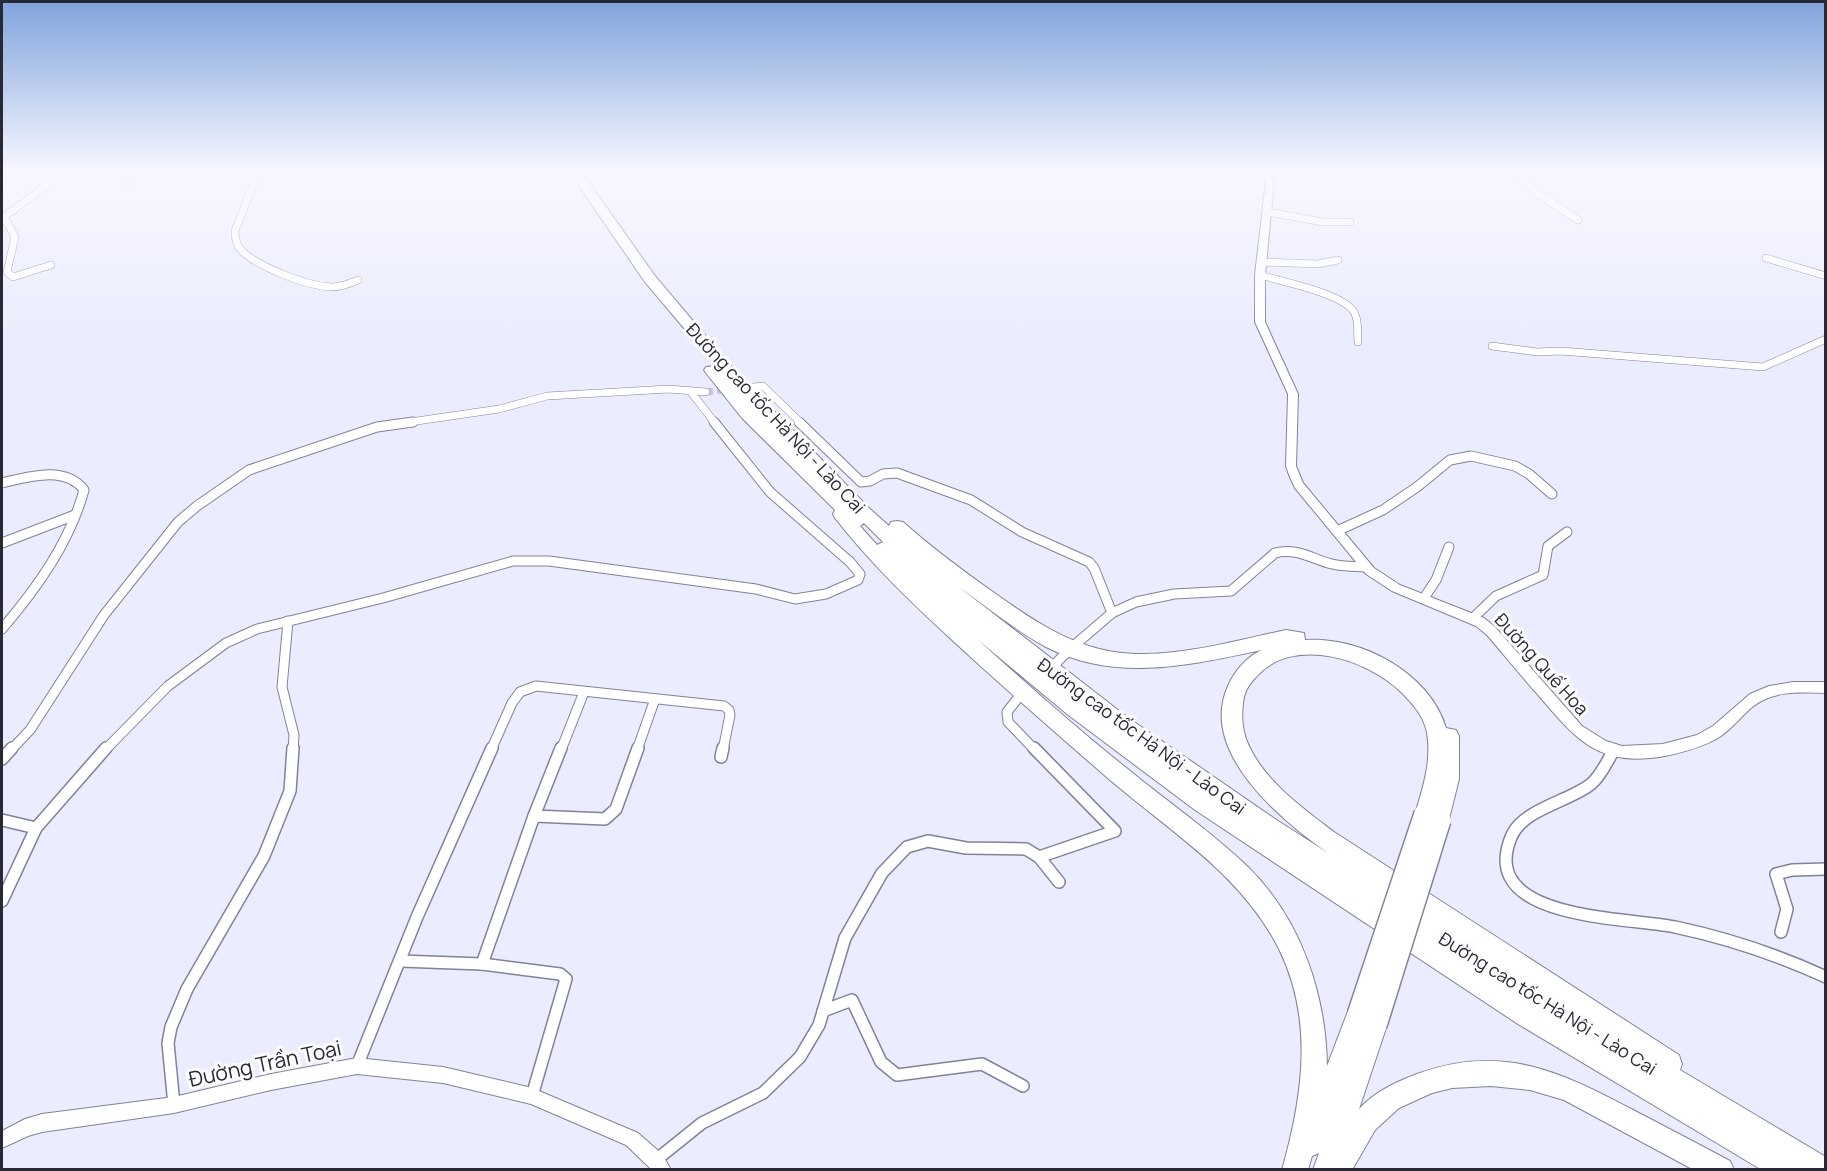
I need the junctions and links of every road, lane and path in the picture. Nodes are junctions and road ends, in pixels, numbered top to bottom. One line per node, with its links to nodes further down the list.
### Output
1 (8, 225): 9 (street)
2 (238, 225): 12 (street)
3 (598, 225): 21 (highway, Đường cao tốc Hà Nội - Lào Cai)
4 (612, 225): 19 (highway, Đường cao tốc Hà Nội - Lào Cai)
5 (1266, 225): 8 (street, Đường Quế Hoa)
6 (1766, 258): 11 (street)
7 (1338, 260): 8 (street)
8 (1261, 262): 10 (street, Đường Quế Hoa)
9 (51, 265)
10 (1260, 275): 14 (street); 24 (street, Đường Quế Hoa)
11 (1826, 276)
12 (358, 279)
13 (1826, 339): 15 (street)
14 (1358, 342)
15 (1492, 346)
16 (744, 388): 30 (street)
17 (692, 392): 18 (street); 32 (street); 43 (street)
18 (706, 392)
19 (775, 421): 45 (highway); 71 (highway, Đường cao tốc Hà Nội - Lào Cai)
20 (3, 484): 23 (street)
21 (818, 485): 65 (highway); 70 (highway, Đường cao tốc Hà Nội - Lào Cai)
22 (1552, 494): 24 (street)
23 (75, 515): 26 (street); 33 (street)
24 (1337, 531): 28 (street, Đường Quế Hoa)
25 (1567, 532): 31 (street)
26 (2, 543)
27 (1449, 547): 29 (street)
28 (1366, 567): 29 (street, Đường Quế Hoa); 30 (street)
29 (1424, 598): 31 (street, Đường Quế Hoa)
30 (1112, 613): 34 (street)
31 (1473, 618): 41 (street, Đường Quế Hoa)
32 (288, 621): 47 (street); 61 (street)
33 (2, 629)
34 (1077, 643)
35 (1066, 652): 36 (street)
36 (1056, 663)
37 (1826, 688): 41 (street, Đường Quế Hoa)
38 (584, 692): 39 (street); 44 (street); 53 (street)
39 (655, 699): 42 (street); 44 (street)
40 (1018, 699): 48 (street)
41 (1614, 750): 55 (street)
42 (721, 757)
43 (2, 759)
44 (534, 816): 54 (street)
45 (1432, 817): 57 (highway, bridge); 64 (highway)
46 (2, 820): 47 (street)
47 (36, 828): 51 (street)
48 (1039, 857): 50 (street); 56 (street)
49 (1826, 870): 52 (street)
50 (1059, 882)
51 (2, 901)
52 (1781, 932)
53 (400, 961): 54 (street); 58 (street)
54 (482, 964): 60 (street)
55 (1826, 977)
56 (823, 1011): 59 (street); 63 (street)
57 (1367, 1020): 66 (highway); 67 (highway)
58 (357, 1066): 60 (street, Đường Trần Toại); 61 (street, Đường Trần Toại)
59 (1023, 1086)
60 (532, 1096): 63 (street, Đường Trần Toại)
61 (174, 1106): 62 (street, Đường Trần Toại)
62 (2, 1140)
63 (659, 1165)
64 (1826, 1165)
65 (1295, 1170)
66 (1301, 1170)
67 (1326, 1170)
68 (1338, 1170): 69 (highway)
69 (1721, 1170)
70 (1788, 1170)
71 (1823, 1170)

